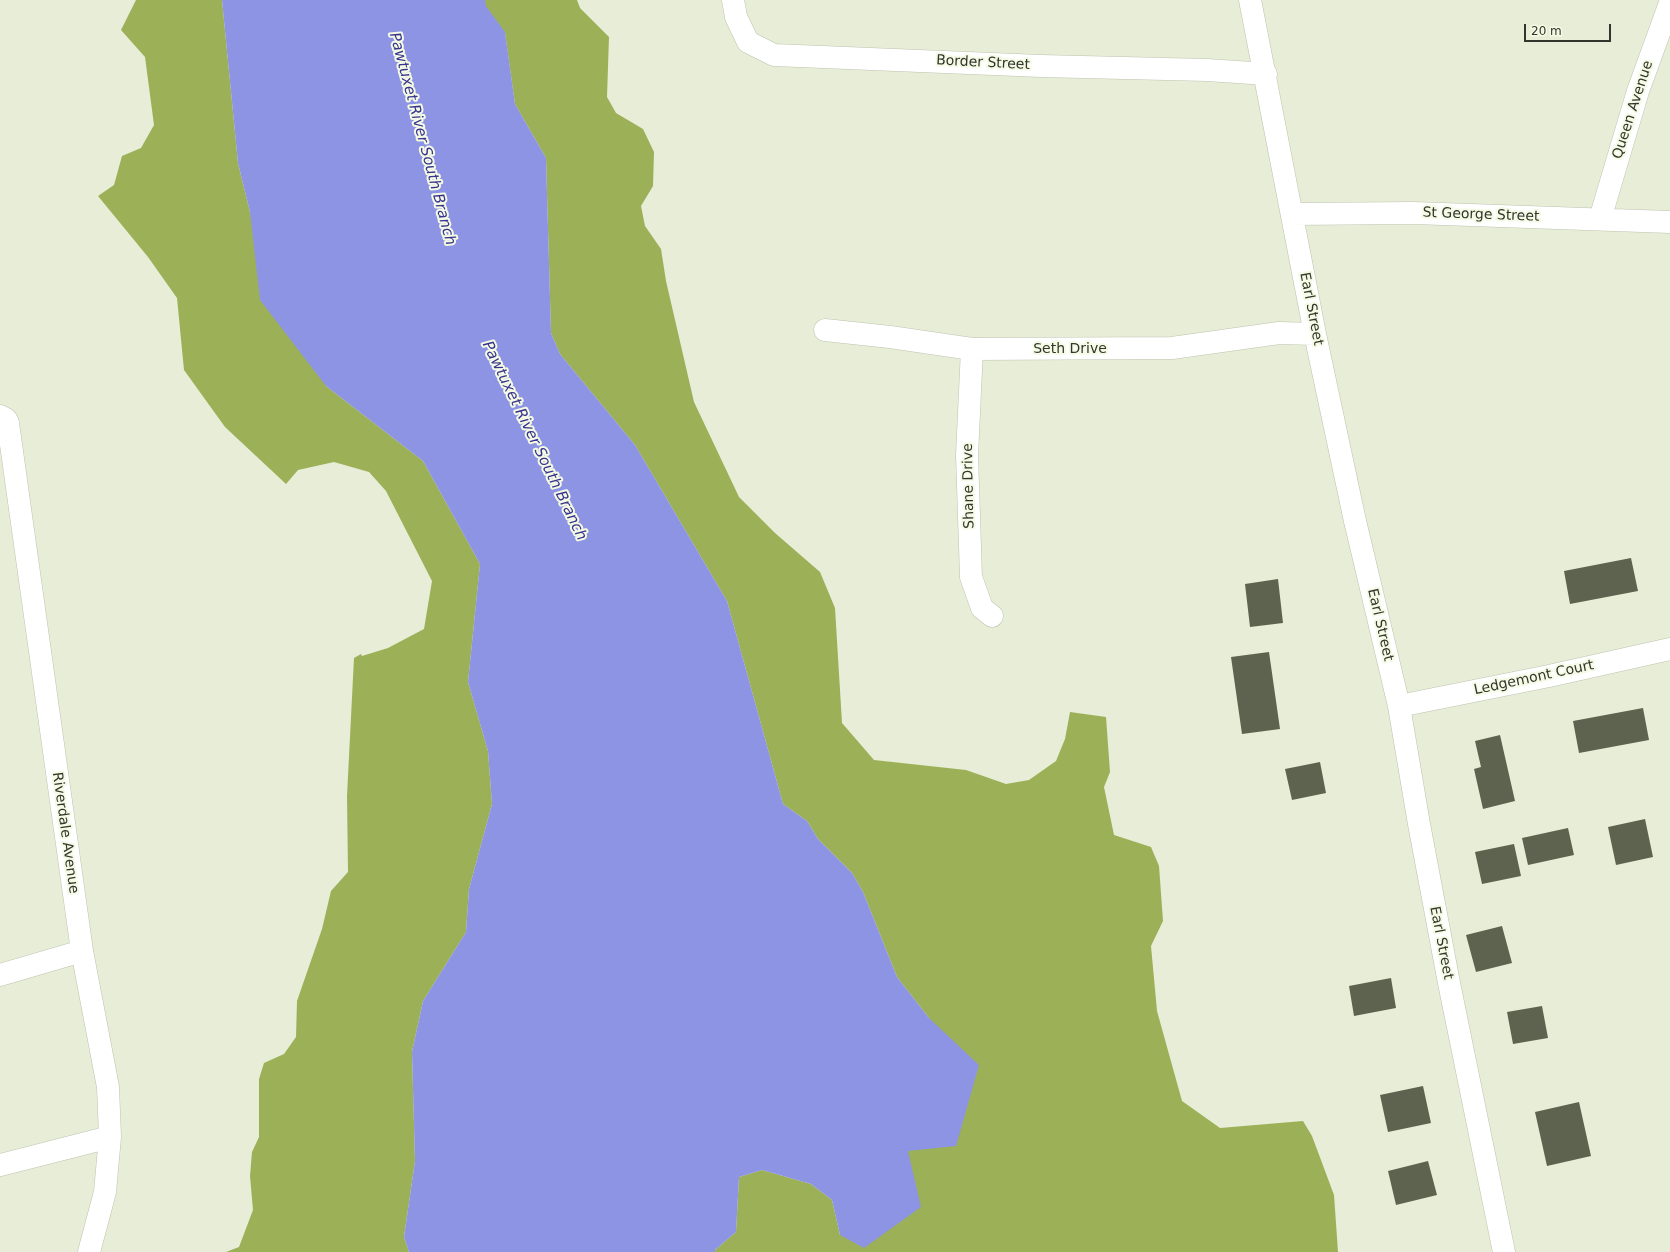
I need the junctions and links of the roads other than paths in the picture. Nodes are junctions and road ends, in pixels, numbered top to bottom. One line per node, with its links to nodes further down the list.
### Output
1 (733, 0): 4 (street, Border Street)
2 (1250, 0): 4 (street, Earl Street)
3 (1670, 2): 6 (street, Queen Avenue)
4 (1266, 74): 5 (street, Earl Street)
5 (1292, 214): 6 (street, St George Street); 9 (street, Earl Street)
6 (1600, 219): 7 (street, St George Street)
7 (1670, 222)
8 (825, 330): 10 (street, Seth Drive)
9 (1315, 334): 10 (street, Seth Drive); 14 (street, Earl Street)
10 (972, 349): 12 (street, Shane Drive)
11 (0, 416): 15 (street, Riverdale Avenue)
12 (992, 616)
13 (1670, 649): 14 (street, Ledgemont Court)
14 (1399, 706): 20 (street, Earl Street)
15 (82, 951): 16 (street); 17 (street, Riverdale Avenue)
16 (0, 976)
17 (110, 1137): 18 (street); 19 (street, Riverdale Avenue)
18 (0, 1165)
19 (89, 1252)
20 (1504, 1252)

